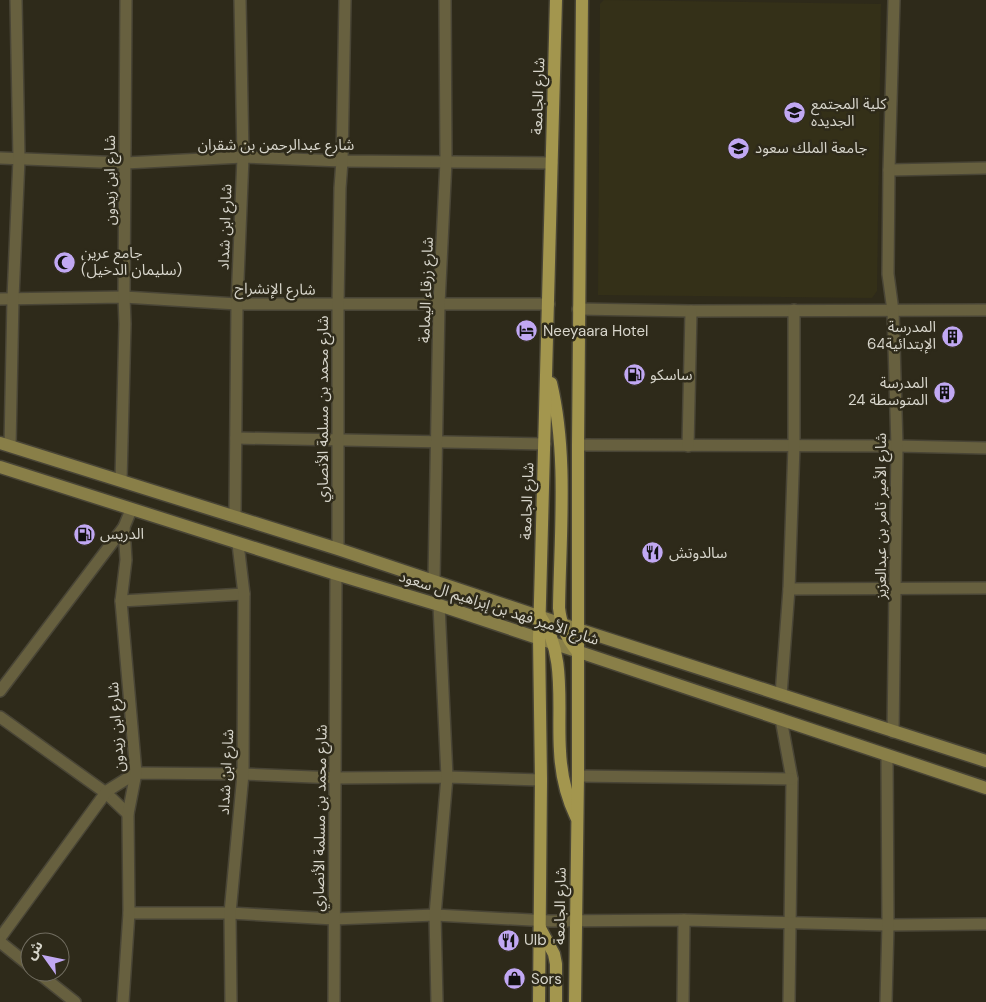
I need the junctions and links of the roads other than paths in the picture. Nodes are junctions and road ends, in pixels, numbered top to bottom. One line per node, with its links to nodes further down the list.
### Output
1 (16, 0): 11 (street)
2 (126, 0): 14 (street, شارع ابن زيدون)
3 (240, 0): 10 (street, شارع ابن شداد)
4 (345, 0): 12 (street, شارع محمد بن مسلمة الأنصاري)
5 (445, 0): 13 (street, شارع زرقاء اليمامة)
6 (556, 0): 15 (main road, شارع الجامعة)
7 (582, 0): 25 (main road, شارع الجامعة)
8 (894, 0): 17 (street, شارع الأمير ثامر بن عبدالعزيز)
9 (0, 158): 11 (street, شارع عبدالرحمن بن شقران)
10 (243, 158): 12 (street, شارع عبدالرحمن بن شقران); 14 (street, شارع عبدالرحمن بن شقران); 21 (street, شارع ابن شداد)
11 (19, 159): 14 (street, شارع عبدالرحمن بن شقران); 19 (street)
12 (342, 161): 13 (street, شارع عبدالرحمن بن شقران); 24 (street, شارع محمد بن مسلمة الأنصاري)
13 (446, 161): 15 (street, شارع عبدالرحمن بن شقران); 22 (street, شارع زرقاء اليمامة)
14 (124, 163): 18 (street, شارع ابن زيدون)
15 (552, 163): 23 (main road, شارع الجامعة)
16 (986, 168): 17 (street)
17 (889, 170): 29 (street, شارع الأمير ثامر بن عبدالعزيز)
18 (124, 297): 19 (street, شارع الإنشراح); 21 (street, شارع الإنشراح); 42 (street, شارع ابن زيدون)
19 (13, 298): 20 (street, شارع الإنشراح); 35 (street)
20 (0, 299)
21 (237, 304): 24 (street, شارع الإنشراح); 31 (street, شارع ابن شداد)
22 (439, 304): 23 (street, شارع الإنشراح); 24 (street, شارع الإنشراح); 33 (street, شارع زرقاء اليمامة)
23 (549, 304): 30 (main road, شارع الجامعة)
24 (338, 305): 32 (street, شارع محمد بن مسلمة الأنصاري)
25 (578, 309): 28 (street); 36 (main road, شارع الجامعة)
26 (794, 310): 28 (street); 29 (street); 38 (street)
27 (986, 310): 29 (street)
28 (691, 311): 37 (street)
29 (893, 311): 39 (street, شارع الأمير ثامر بن عبدالعزيز)
30 (547, 369): 34 (main road, شارع الجامعة); 57 (main road)
31 (236, 438): 32 (street); 44 (street, شارع ابن شداد)
32 (338, 440): 33 (street); 47 (street, شارع محمد بن مسلمة الأنصاري)
33 (437, 442): 34 (street); 49 (street, شارع زرقاء اليمامة)
34 (545, 444): 56 (main road, شارع الجامعة)
35 (5, 445): 42 (main road, شارع الأمير فهد بن إبراهيم ال سعود)
36 (578, 445): 37 (street); 58 (main road, شارع الجامعة)
37 (688, 446): 38 (street)
38 (794, 446): 39 (street); 52 (street)
39 (897, 446): 40 (street); 50 (street, شارع الأمير ثامر بن عبدالعزيز)
40 (986, 448)
41 (0, 468): 43 (main road, شارع الأمير فهد بن إبراهيم ال سعود)
42 (121, 480): 44 (main road, شارع الأمير فهد بن إبراهيم ال سعود)
43 (131, 510): 45 (street, شارع ابن زيدون); 46 (main road, شارع الأمير فهد بن إبراهيم ال سعود)
44 (235, 515): 47 (main road, شارع الأمير فهد بن إبراهيم ال سعود)
45 (124, 527): 54 (street, شارع ابن زيدون); 62 (street)
46 (238, 544): 48 (main road, شارع الأمير فهد بن إبراهيم ال سعود); 53 (street, شارع ابن شداد)
47 (338, 548): 49 (main road, شارع الأمير فهد بن إبراهيم ال سعود)
48 (336, 574): 55 (main road, شارع الأمير فهد بن إبراهيم ال سعود); 73 (street, شارع محمد بن مسلمة الأنصاري)
49 (434, 580): 56 (main road, شارع الأمير فهد بن إبراهيم ال سعود)
50 (896, 588): 51 (street); 52 (street); 66 (street, شارع الأمير ثامر بن عبدالعزيز)
51 (986, 588)
52 (789, 589): 63 (street)
53 (244, 594): 54 (street); 70 (street, شارع ابن شداد)
54 (121, 601): 69 (street, شارع ابن زيدون)
55 (439, 605): 59 (main road, شارع الأمير فهد بن إبراهيم ال سعود); 72 (street)
56 (540, 616): 57 (main road, شارع الأمير فهد بن إبراهيم ال سعود); 59 (main road, شارع الجامعة); 60 (main road)
57 (562, 624): 58 (main road, شارع الأمير فهد بن إبراهيم ال سعود); 61 (main road)
58 (578, 629): 61 (main road, شارع الجامعة); 63 (main road, شارع الأمير فهد بن إبراهيم ال سعود)
59 (539, 638): 60 (main road, شارع الأمير فهد بن إبراهيم ال سعود); 75 (main road, شارع الجامعة)
60 (554, 643): 61 (main road, شارع الأمير فهد بن إبراهيم ال سعود); 79 (main road)
61 (577, 651): 65 (main road, شارع الأمير فهد بن إبراهيم ال سعود); 71 (main road, شارع الجامعة)
62 (0, 691)
63 (781, 695): 66 (main road, شارع الأمير فهد بن إبراهيم ال سعود)
64 (0, 717): 77 (street)
65 (781, 719): 67 (main road, شارع الأمير فهد بن إبراهيم ال سعود); 74 (street)
66 (893, 732): 68 (main road, شارع الأمير فهد بن إبراهيم ال سعود)
67 (887, 756): 76 (main road, شارع الأمير فهد بن إبراهيم ال سعود); 89 (street)
68 (986, 762)
69 (136, 773): 70 (street); 77 (street); 78 (street, شارع ابن زيدون)
70 (243, 774): 73 (street); 81 (street, شارع ابن شداد)
71 (578, 776): 74 (street); 79 (main road, شارع الجامعة)
72 (447, 777): 73 (street); 75 (street); 82 (street)
73 (336, 778): 83 (street, شارع محمد بن مسلمة الأنصاري)
74 (792, 779): 86 (street)
75 (541, 780): 88 (main road, شارع الجامعة)
76 (986, 788)
77 (106, 793): 78 (street); 90 (street)
78 (128, 814): 80 (street, شارع ابن زيدون)
79 (578, 822): 84 (main road, شارع الجامعة)
80 (129, 913): 81 (street); 95 (street, شارع ابن زيدون)
81 (230, 913): 83 (street); 96 (street, شارع ابن شداد)
82 (435, 915): 83 (street); 88 (street); 98 (street)
83 (334, 919): 97 (street, شارع محمد بن مسلمة الأنصاري)
84 (576, 920): 85 (street); 88 (street); 101 (main road, شارع الجامعة)
85 (684, 920): 86 (street); 102 (street)
86 (790, 922): 89 (street); 103 (street)
87 (986, 924): 89 (street)
88 (540, 925): 99 (main road, شارع الجامعة); 100 (main road)
89 (888, 925): 104 (street)
90 (0, 938)
91 (0, 942): 92 (street)
92 (20, 958)
93 (50, 982): 94 (street)
94 (75, 1002)
95 (123, 1002)
96 (231, 1002)
97 (334, 1002)
98 (438, 1002)
99 (539, 1002)
100 (556, 1002)
101 (575, 1002)
102 (683, 1002)
103 (789, 1002)
104 (886, 1002)

